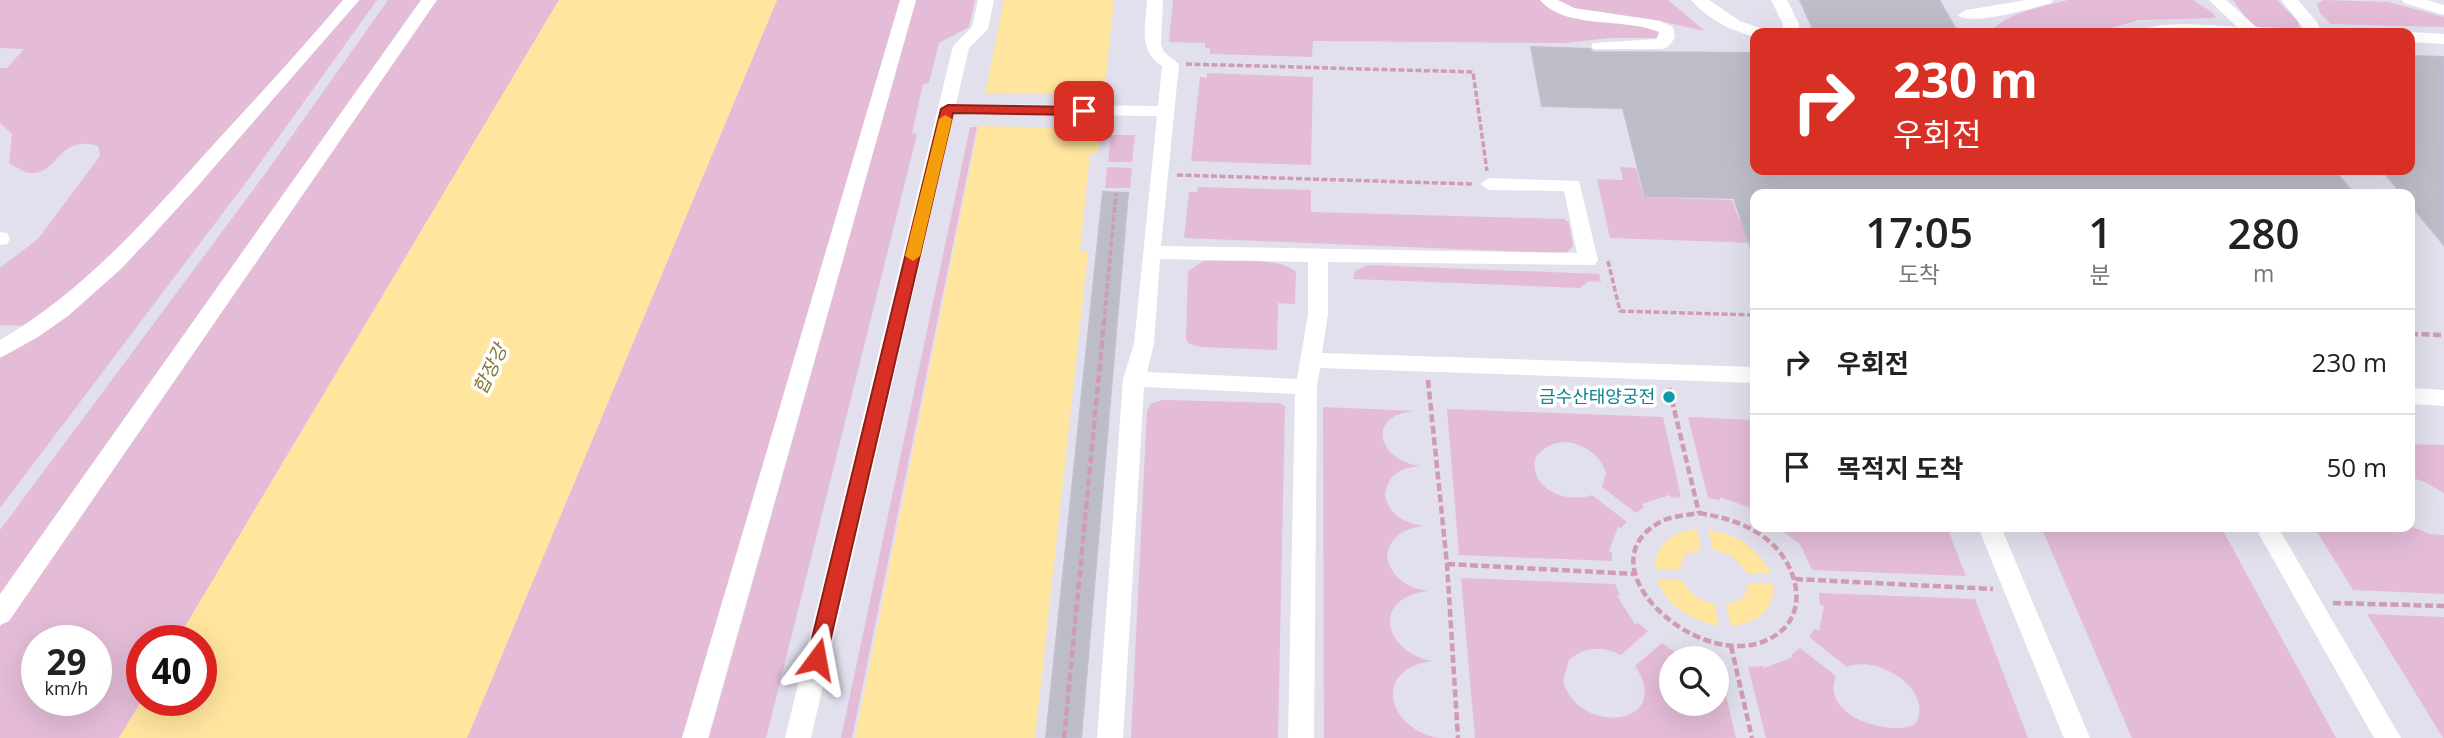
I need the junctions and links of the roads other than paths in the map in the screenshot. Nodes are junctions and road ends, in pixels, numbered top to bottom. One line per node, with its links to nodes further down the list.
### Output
1 (351, 0): 27 (street)
2 (429, 0): 36 (street)
3 (908, 0): 37 (street)
4 (986, 0): 22 (street)
5 (1155, 0): 23 (street)
6 (1548, 0): 21 (street)
7 (1699, 0): 18 (street)
8 (1779, 0): 15 (street)
9 (2045, 0): 14 (street)
10 (2217, 0): 16 (street)
11 (2289, 0): 17 (street)
12 (2410, 0): 13 (street)
13 (2444, 10)
14 (1966, 15)
15 (1791, 28)
16 (2248, 28)
17 (2312, 28)
18 (1750, 31)
19 (2415, 37): 20 (street)
20 (2444, 38)
21 (1599, 46)
22 (948, 109): 23 (street); 38 (street)
23 (1165, 111): 25 (street)
24 (1489, 184): 26 (street)
25 (1151, 252): 26 (street); 30 (street)
26 (1318, 254): 28 (street)
27 (0, 349)
28 (1310, 360): 29 (street); 31 (street)
29 (1750, 374)
30 (1134, 379): 31 (street); 39 (street)
31 (1306, 387): 40 (street)
32 (2415, 396): 33 (street)
33 (2444, 398)
34 (1992, 532): 41 (street)
35 (2269, 532): 42 (street)
36 (0, 614)
37 (695, 738)
38 (798, 738)
39 (1110, 738)
40 (1301, 738)
41 (2077, 738)
42 (2388, 738)

